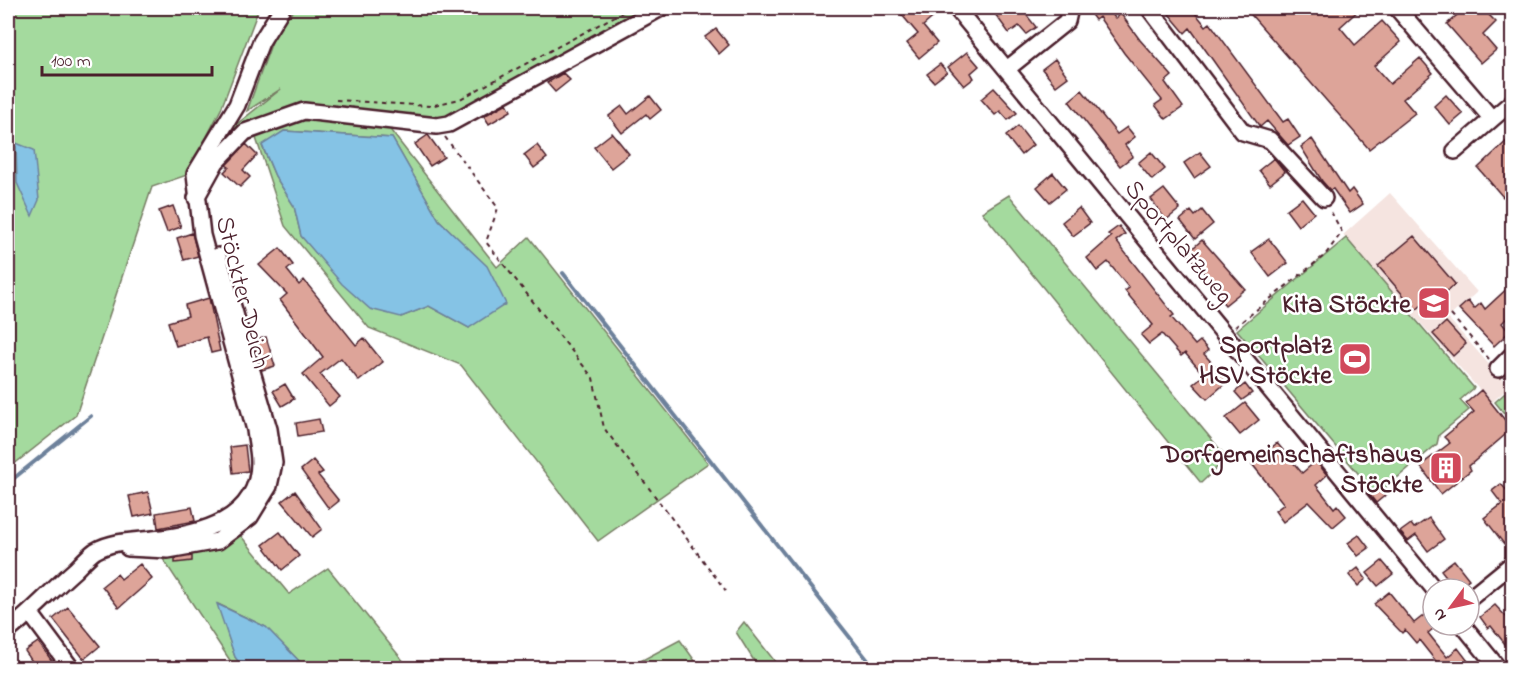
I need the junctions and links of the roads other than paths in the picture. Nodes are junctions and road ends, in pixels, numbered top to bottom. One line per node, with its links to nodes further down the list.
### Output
1 (282, 8): 11 (street)
2 (661, 8): 11 (street, Stöckter Deich)
3 (956, 8): 7 (street, Sportplatzweg)
4 (1070, 8): 7 (street)
5 (1149, 8): 12 (street)
6 (1397, 8): 9 (street)
7 (1007, 69): 16 (street, Sportplatzweg)
8 (1512, 102): 9 (street)
9 (1492, 119): 10 (street)
10 (1455, 151)
11 (196, 198): 18 (street, Stöckter Deich)
12 (1324, 198)
13 (1512, 356): 14 (street)
14 (1498, 369)
15 (1512, 564): 17 (street)
16 (1424, 577)
17 (1481, 589)
18 (30, 613): 19 (street, Stöckter Deich); 21 (street)
19 (8, 631)
20 (1473, 637): 22 (street)
21 (70, 669)
22 (1498, 669)

